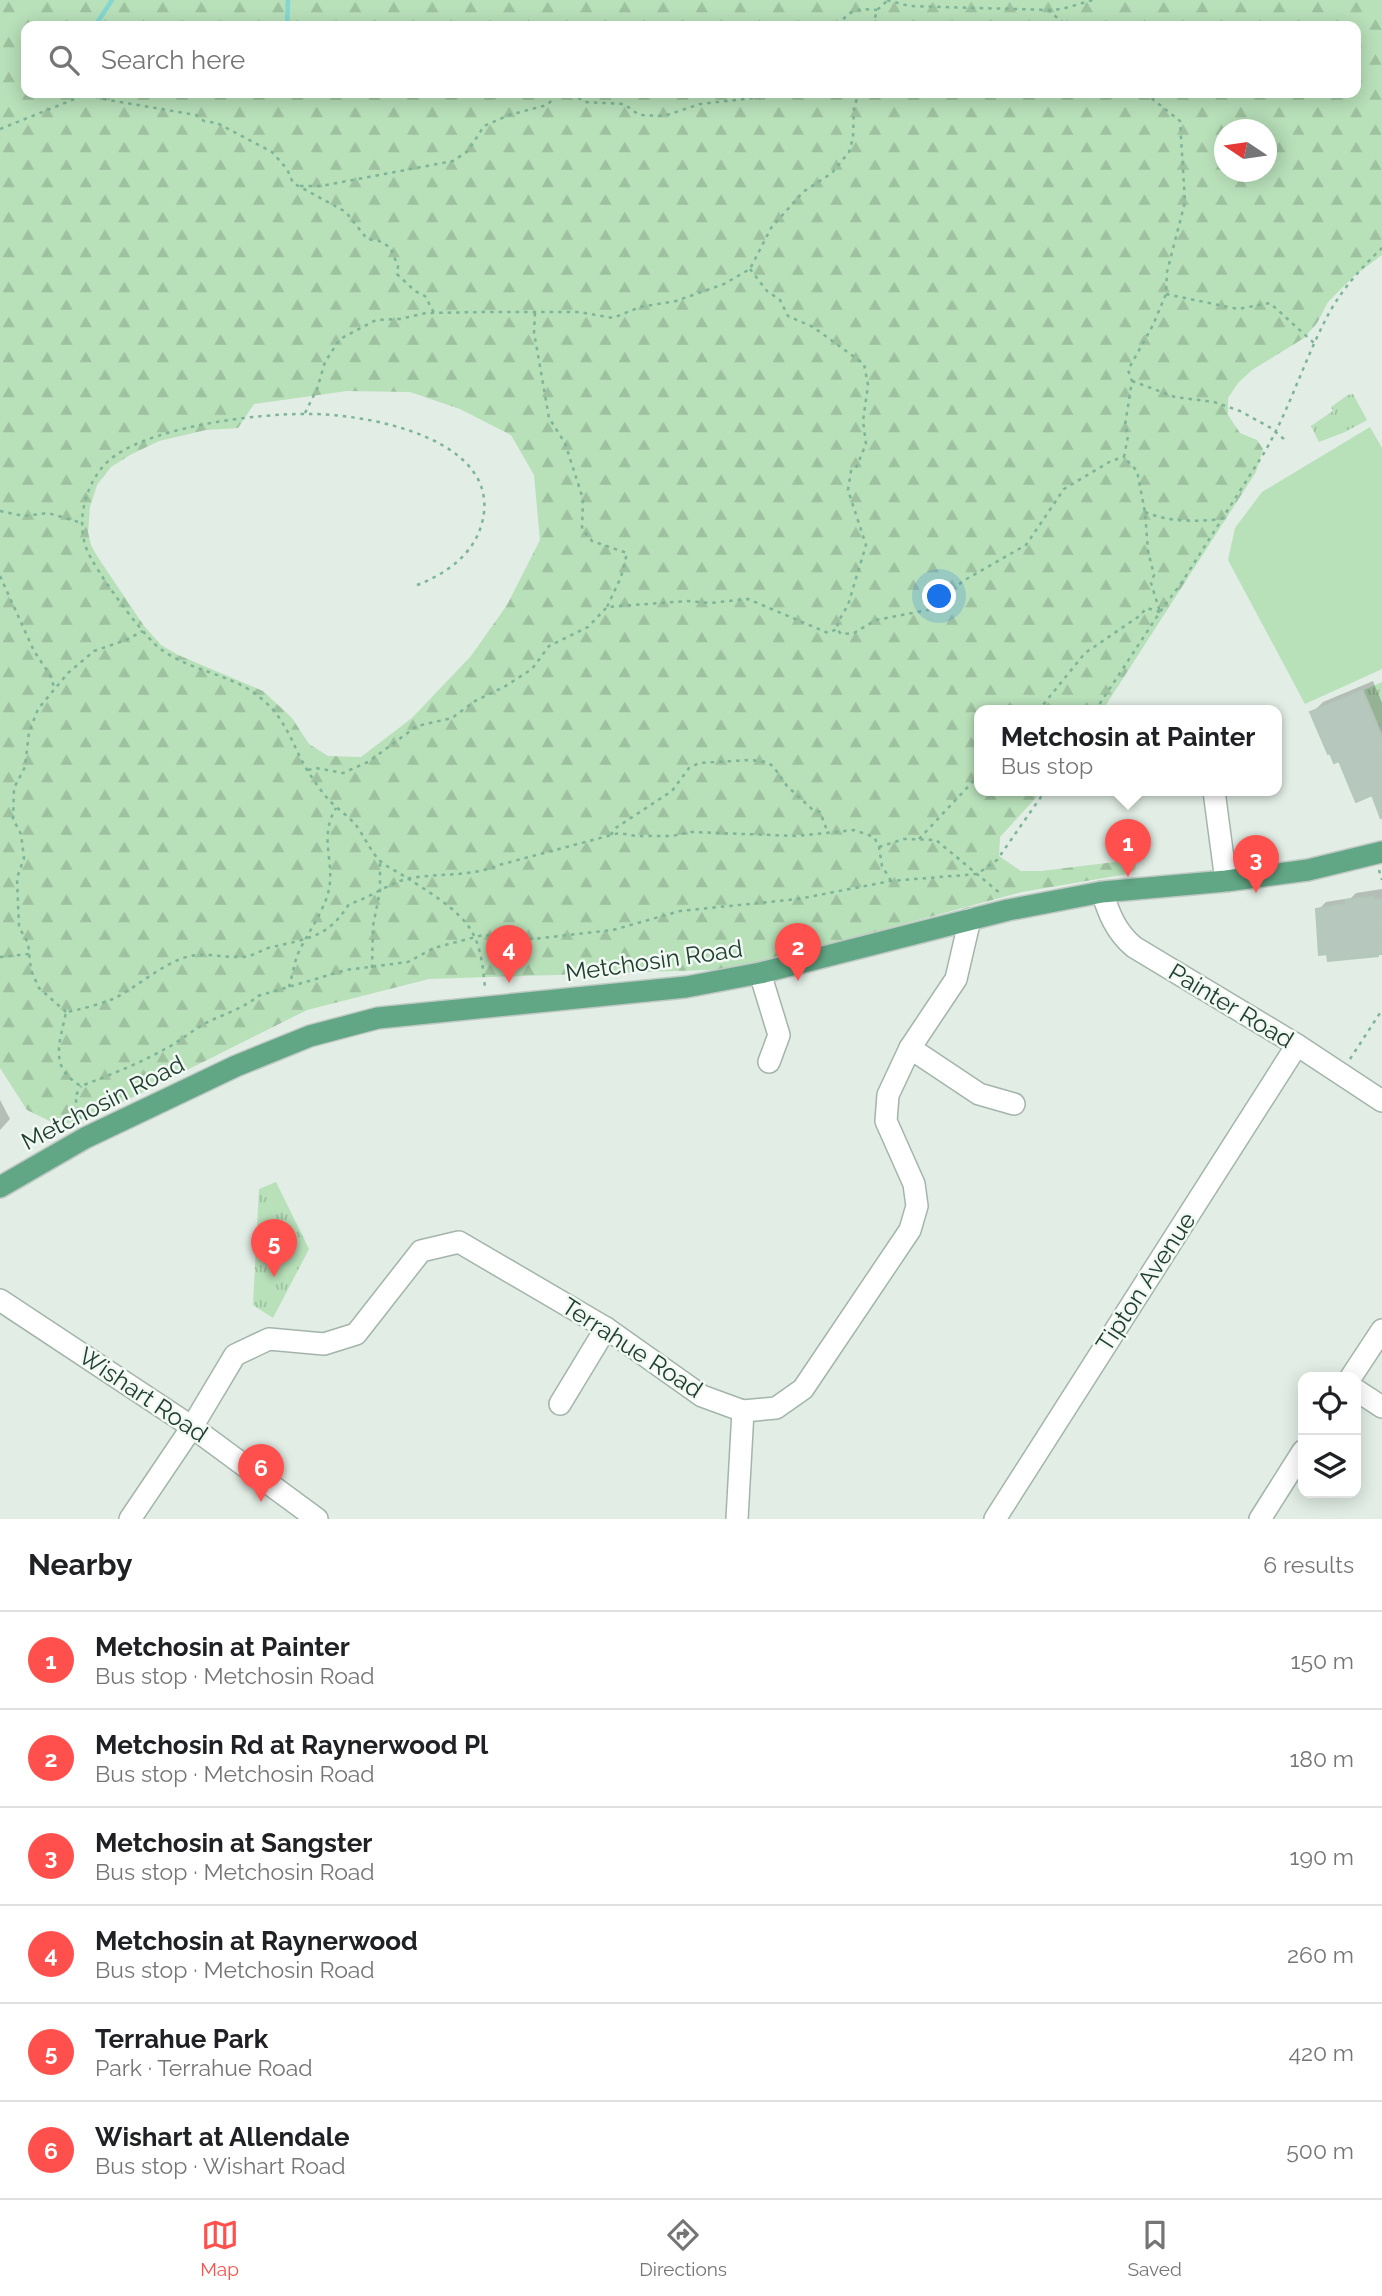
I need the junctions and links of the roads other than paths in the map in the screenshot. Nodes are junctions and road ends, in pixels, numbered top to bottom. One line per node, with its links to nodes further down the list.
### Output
1 (1215, 796): 3 (street)
2 (1382, 852): 3 (main road, Metchosin Road)
3 (1226, 881): 4 (main road, Metchosin Road)
4 (1102, 892): 5 (main road, Metchosin Road); 7 (street, Painter Road)
5 (970, 919): 6 (main road, Metchosin Road); 8 (street, Terrahue Road)
6 (760, 973): 9 (street); 12 (main road, Metchosin Road)
7 (1297, 1045): 10 (street, Painter Road); 26 (street, Tipton Avenue)
8 (910, 1048): 11 (street); 20 (street, Terrahue Road)
9 (769, 1062)
10 (1382, 1101)
11 (1014, 1104)
12 (0, 1186)
13 (2, 1305): 21 (street, Wishart Road)
14 (606, 1328): 18 (street); 20 (street, Terrahue Road); 21 (street, Terrahue Road)
15 (1382, 1329): 16 (street)
16 (1354, 1372)
17 (1361, 1393): 19 (street)
18 (560, 1404)
19 (1382, 1407)
20 (743, 1410): 25 (street)
21 (192, 1427): 23 (street, Terrahue Road); 24 (street, Wishart Road)
22 (1298, 1459): 27 (street)
23 (130, 1519)
24 (317, 1519)
25 (737, 1519)
26 (995, 1519)
27 (1259, 1519)

